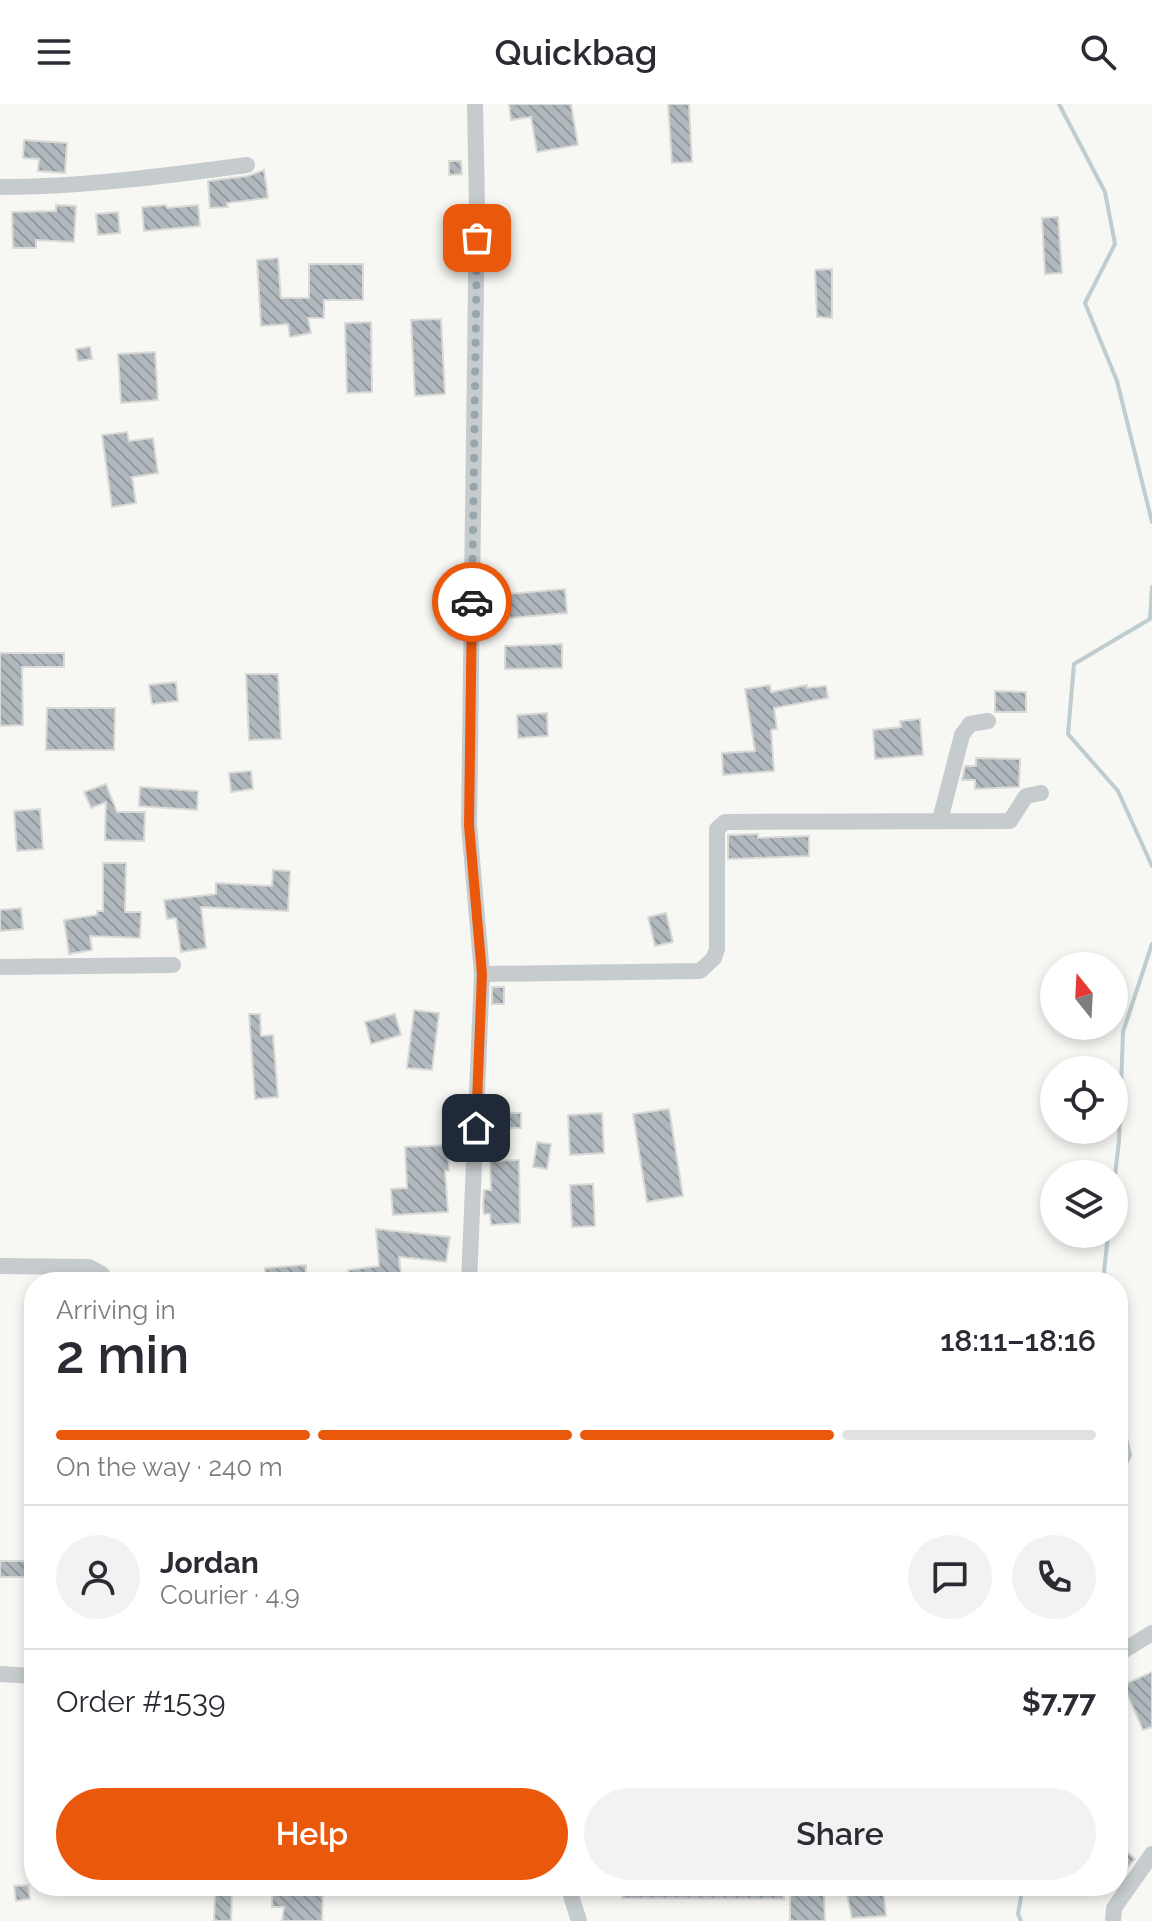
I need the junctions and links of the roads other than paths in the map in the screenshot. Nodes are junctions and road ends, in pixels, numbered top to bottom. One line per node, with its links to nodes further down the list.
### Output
1 (475, 104): 9 (street)
2 (247, 165): 3 (street)
3 (0, 187)
4 (988, 721): 6 (street)
5 (1041, 793): 6 (street)
6 (943, 820): 9 (street)
7 (173, 965): 8 (street)
8 (0, 967)
9 (482, 974): 12 (street)
10 (0, 1266): 11 (street)
11 (98, 1272)
12 (469, 1272)
13 (1152, 1633): 14 (street)
14 (1128, 1648)
15 (0, 1674): 16 (street)
16 (24, 1675)
17 (1152, 1854): 18 (street)
18 (1128, 1888)
19 (571, 1896): 21 (street)
20 (1122, 1896): 22 (street)
21 (579, 1921)
22 (1113, 1921)

